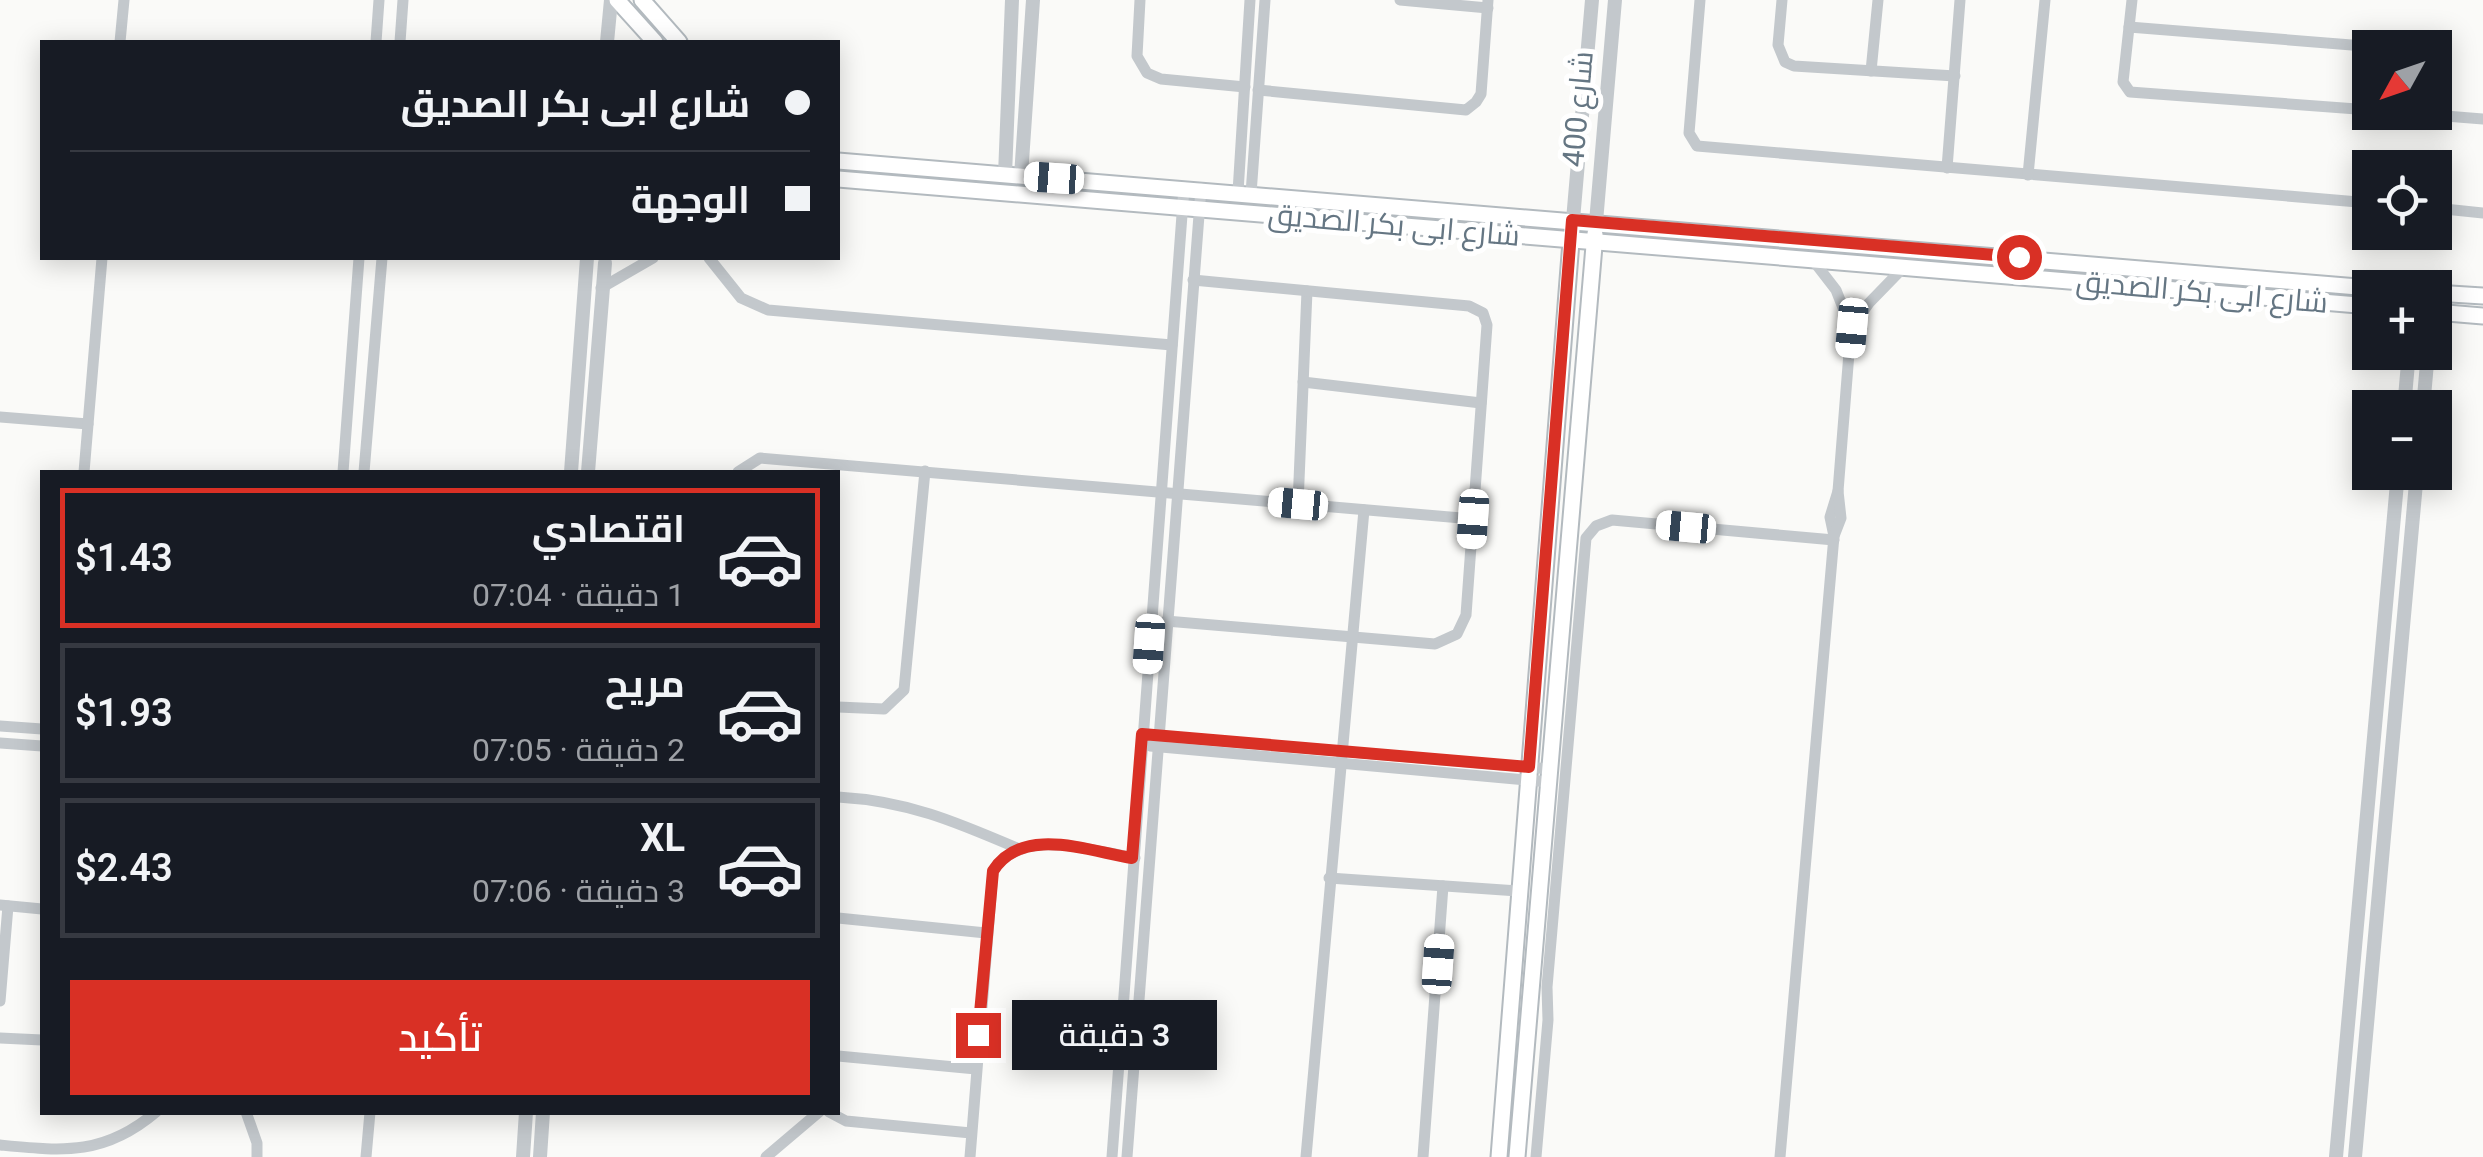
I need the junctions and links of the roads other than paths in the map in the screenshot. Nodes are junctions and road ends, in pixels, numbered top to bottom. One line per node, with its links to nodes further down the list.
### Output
1 (124, 0): 22 (street)
2 (379, 0): 23 (street)
3 (403, 0): 24 (street)
4 (614, 0): 25 (street); 26 (main road)
5 (642, 0): 27 (main road)
6 (1012, 0): 38 (street)
7 (1033, 0): 38 (street)
8 (1140, 0): 31 (street)
9 (1250, 0): 31 (street)
10 (1265, 0): 32 (street)
11 (1400, 0): 20 (street)
12 (1592, 0): 47 (street, شارع 400)
13 (1615, 0): 48 (street, شارع 400)
14 (1700, 0): 37 (street)
15 (1782, 0): 29 (street)
16 (1878, 0): 29 (street)
17 (1960, 0): 30 (street)
18 (2045, 0): 39 (street)
19 (2132, 0): 21 (street)
20 (1488, 4): 32 (street)
21 (2129, 27): 28 (street); 33 (street)
22 (120, 40)
23 (376, 40)
24 (400, 40)
25 (607, 40)
26 (653, 40)
27 (677, 40)
28 (2352, 45)
29 (1872, 71): 30 (street)
30 (1954, 76): 37 (street)
31 (1245, 86): 42 (street)
32 (1258, 90): 42 (street)
33 (2352, 109)
34 (2452, 117): 35 (street)
35 (2483, 120)
36 (840, 161): 38 (main road, شارع ابى بكر الصديق)
37 (1947, 168): 39 (street)
38 (1013, 175): 41 (main road, شارع ابى بكر الصديق)
39 (2028, 175): 43 (street)
40 (840, 179): 44 (main road, شارع ابى بكر الصديق)
41 (1192, 189): 42 (main road, شارع ابى بكر الصديق); 44 (street)
42 (1244, 193): 47 (main road, شارع ابى بكر الصديق)
43 (2352, 202)
44 (1191, 208): 49 (main road, شارع ابى بكر الصديق); 62 (street); 74 (street)
45 (2452, 209): 46 (street)
46 (2483, 212)
47 (1572, 220): 48 (main road, شارع ابى بكر الصديق); 49 (main road)
48 (1596, 222): 50 (main road); 60 (main road, شارع ابى بكر الصديق)
49 (1571, 240): 50 (main road, شارع ابى بكر الصديق); 104 (main road)
50 (1595, 242): 51 (main road, شارع ابى بكر الصديق); 105 (main road)
51 (1812, 259): 59 (main road, شارع ابى بكر الصديق); 73 (street)
52 (102, 260): 78 (street)
53 (360, 260): 80 (street)
54 (382, 260): 81 (street)
55 (587, 260): 61 (street)
56 (609, 260): 61 (street); 64 (street)
57 (650, 260): 64 (street)
58 (711, 260): 74 (street)
59 (1904, 266): 66 (main road, شارع ابى بكر الصديق); 73 (street)
60 (2200, 273): 63 (main road, شارع ابى بكر الصديق); 66 (main road)
61 (585, 275): 69 (street)
62 (1193, 280): 65 (street); 89 (street)
63 (2352, 286)
64 (601, 288): 69 (street); 83 (street)
65 (1307, 291): 75 (street); 76 (street)
66 (2198, 291): 70 (main road, شارع ابى بكر الصديق)
67 (2452, 294): 68 (main road)
68 (2483, 296)
69 (584, 299): 82 (street)
70 (2352, 304)
71 (2452, 313): 72 (main road)
72 (2483, 316)
73 (1852, 328): 93 (street)
74 (1172, 345): 88 (street)
75 (1303, 382): 76 (street); 90 (street)
76 (1481, 403): 92 (street)
77 (0, 417): 78 (street)
78 (88, 424): 79 (street)
79 (84, 470)
80 (343, 470)
81 (364, 470)
82 (571, 470)
83 (588, 470)
84 (741, 470): 85 (street)
85 (925, 471): 88 (street); 96 (street)
86 (2396, 490): 145 (street)
87 (2415, 490): 146 (street)
88 (1160, 492): 89 (street); 99 (street)
89 (1177, 493): 90 (street); 94 (street)
90 (1298, 504): 91 (street)
91 (1364, 510): 92 (street); 95 (street)
92 (1473, 519): 95 (street)
93 (1834, 538): 143 (street); 144 (street)
94 (1166, 621): 95 (street); 100 (street)
95 (1352, 637): 103 (street)
96 (840, 708)
97 (0, 726): 98 (street)
98 (40, 729)
99 (1141, 739): 100 (street); 108 (street)
100 (1157, 741): 103 (street); 109 (street)
101 (0, 743): 102 (street)
102 (40, 746)
103 (1341, 757): 104 (street); 110 (street)
104 (1529, 773): 105 (street); 112 (main road)
105 (1549, 776): 142 (main road)
106 (840, 797): 107 (street)
107 (1016, 848): 108 (street); 116 (street)
108 (1132, 858): 109 (street); 137 (street)
109 (1148, 860): 138 (street)
110 (1329, 878): 111 (street); 139 (street)
111 (1443, 886): 112 (street); 140 (street)
112 (1518, 891): 141 (main road)
113 (4, 906): 114 (street); 117 (street)
114 (40, 909)
115 (840, 918): 116 (street)
116 (986, 933): 121 (street)
117 (0, 1001)
118 (0, 1038): 119 (street)
119 (40, 1040)
120 (840, 1056): 121 (street)
121 (976, 1069): 129 (street)
122 (152, 1115): 130 (street)
123 (247, 1115): 131 (street)
124 (370, 1115): 132 (street)
125 (526, 1115): 133 (street)
126 (544, 1115): 134 (street)
127 (816, 1115): 135 (street)
128 (835, 1115): 129 (street)
129 (971, 1133): 136 (street)
130 (0, 1146)
131 (257, 1157)
132 (366, 1157)
133 (523, 1157)
134 (540, 1157)
135 (766, 1157)
136 (970, 1157)
137 (1112, 1157)
138 (1127, 1157)
139 (1306, 1157)
140 (1423, 1157)
141 (1499, 1157)
142 (1516, 1157)
143 (1536, 1157)
144 (1780, 1157)
145 (2336, 1157)
146 (2355, 1157)

